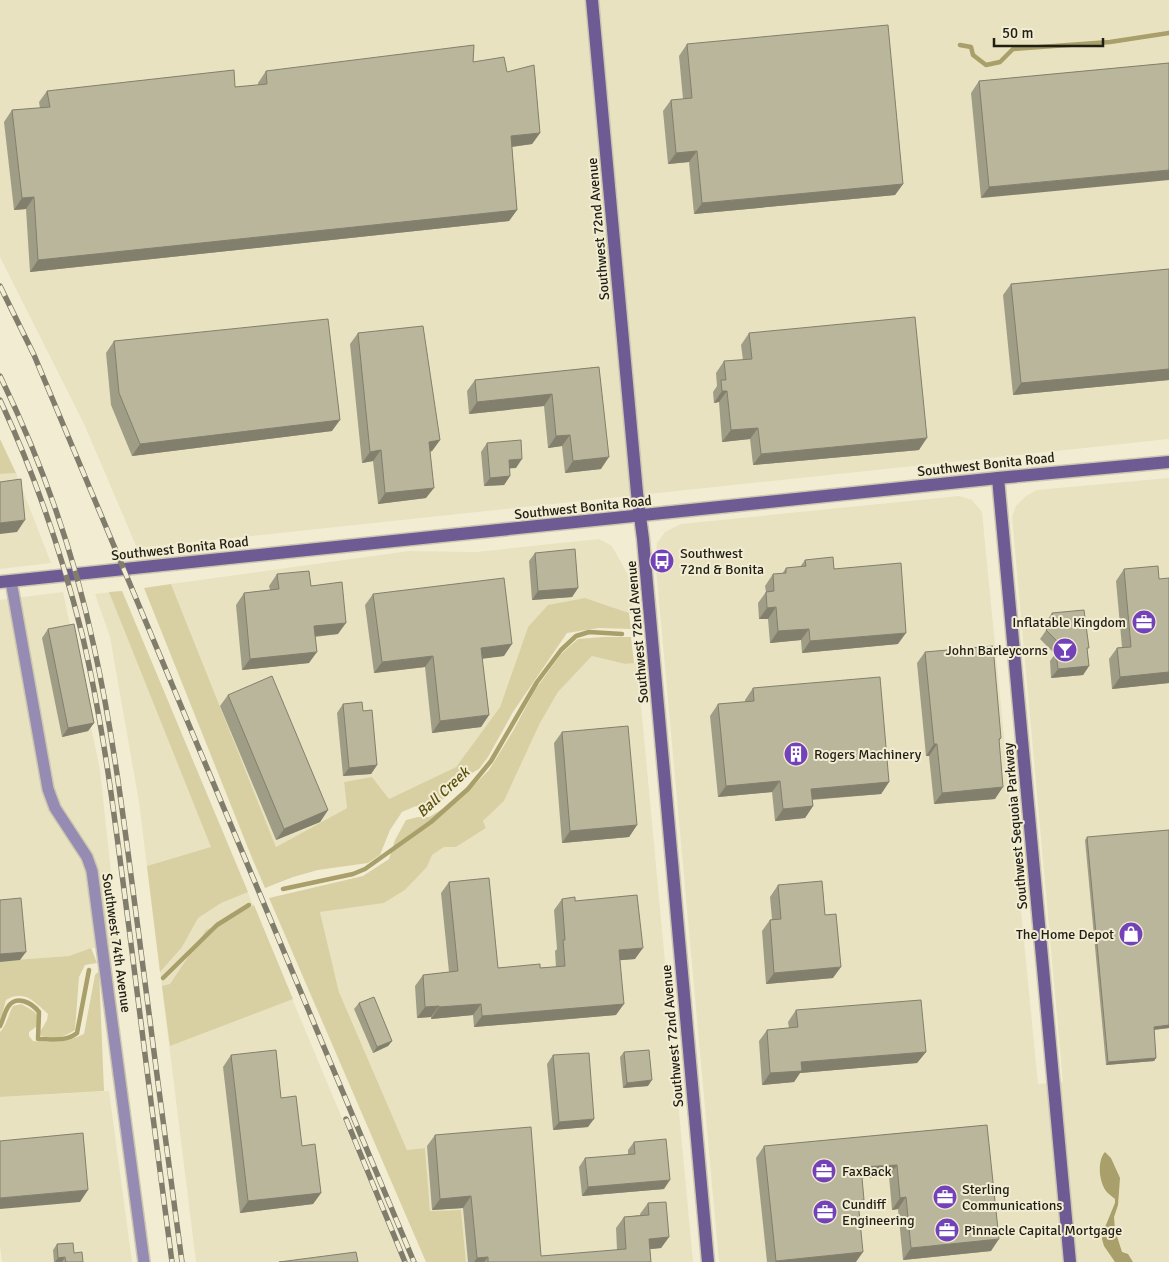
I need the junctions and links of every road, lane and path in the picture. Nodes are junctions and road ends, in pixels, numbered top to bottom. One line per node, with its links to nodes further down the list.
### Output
1 (592, 0): 4 (main road, Southwest 72nd Avenue)
2 (1169, 462): 3 (main road, Southwest Bonita Road)
3 (998, 478): 4 (main road, Southwest Bonita Road); 8 (main road, Southwest Sequoia Parkway)
4 (640, 516): 5 (main road, Southwest Bonita Road); 7 (main road, Southwest 72nd Avenue)
5 (5, 582): 6 (street, Southwest 74th Avenue)
6 (144, 1262)
7 (708, 1262)
8 (1070, 1262)

